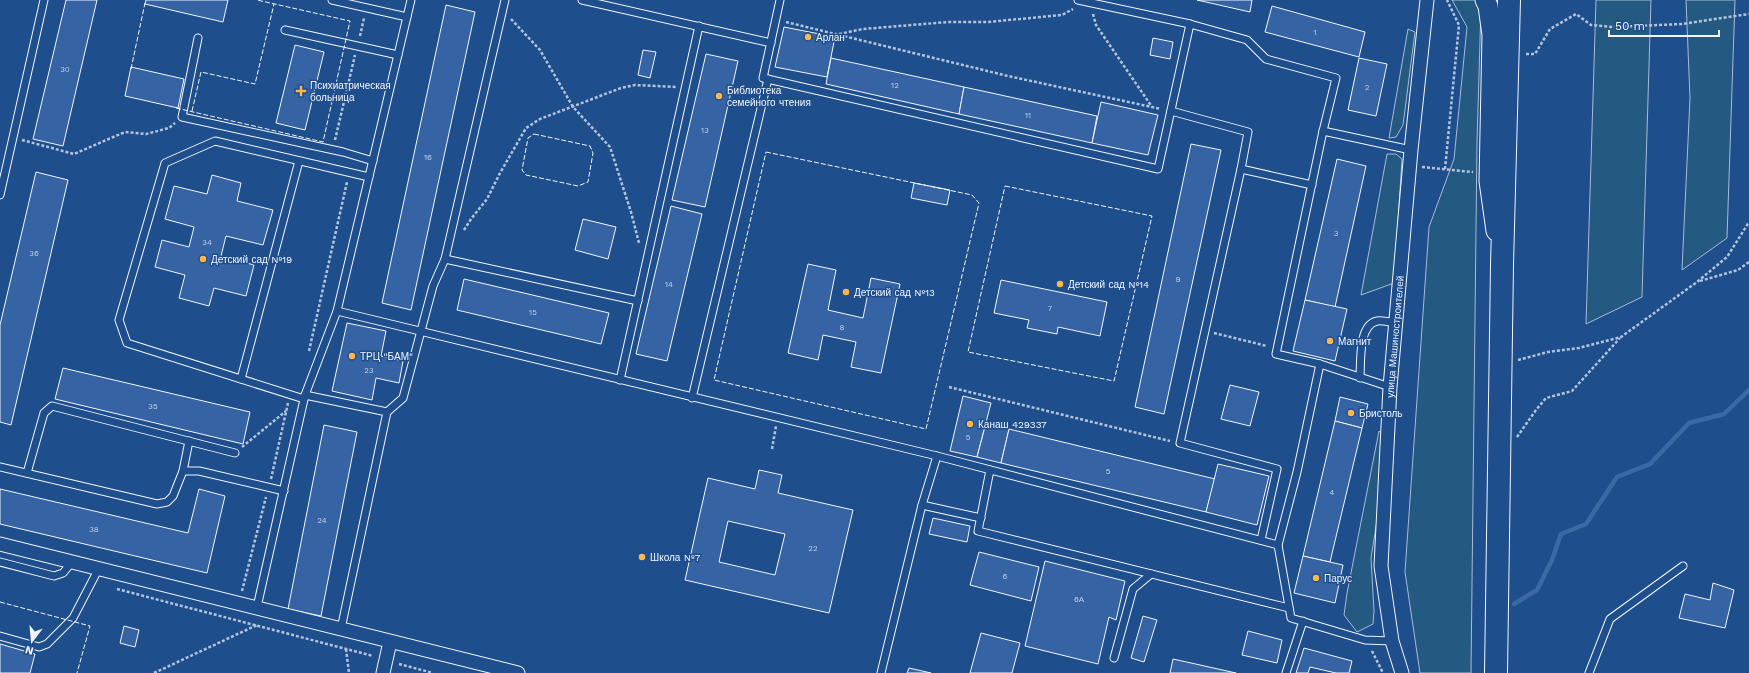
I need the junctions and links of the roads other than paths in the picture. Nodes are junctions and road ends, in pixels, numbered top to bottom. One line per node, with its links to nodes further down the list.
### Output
1 (44, 0): 27 (lane)
2 (332, 0): 11 (lane)
3 (411, 0): 11 (lane)
4 (505, 0): 28 (lane)
5 (582, 0): 13 (lane)
6 (780, 0): 16 (lane)
7 (1078, 0): 12 (lane)
8 (1427, 0): 21 (street, улица Машиностроителей)
9 (1485, 0): 29 (main road)
10 (1509, 0): 29 (highway)
11 (407, 17): 17 (lane)
12 (1190, 24): 19 (lane); 20 (lane)
13 (699, 26): 16 (lane); 30 (lane)
14 (284, 30): 17 (lane)
15 (198, 38): 23 (lane)
16 (771, 42): 18 (lane)
17 (398, 55): 23 (lane)
18 (768, 79): 19 (lane); 40 (lane)
19 (1171, 111): 24 (lane)
20 (1323, 131): 21 (lane); 26 (lane)
21 (1411, 150): 32 (street, улица Машиностроителей)
22 (299, 161): 25 (lane); 36 (lane); 36 (lane)
23 (373, 161): 25 (lane)
24 (1241, 169): 26 (lane); 52 (lane)
25 (369, 177): 31 (lane)
26 (1312, 185): 34 (lane)
27 (0, 195)
28 (445, 259): 30 (lane); 33 (lane)
29 (1502, 265): 73 (highway)
30 (638, 301): 37 (lane)
31 (337, 310): 33 (lane); 39 (lane)
32 (1395, 323): 35 (lane); 38 (street, улица Машиностроителей)
33 (422, 331): 37 (lane); 41 (lane)
34 (1320, 364): 35 (lane); 54 (lane)
35 (1360, 378): 38 (lane)
36 (241, 379): 39 (lane)
37 (620, 380): 40 (lane)
38 (1390, 387): 65 (street, улица Машиностроителей)
39 (305, 397): 41 (lane); 49 (lane)
40 (692, 398): 44 (lane)
41 (386, 412): 63 (lane)
42 (189, 441): 43 (lane); 47 (lane); 48 (lane)
43 (236, 453)
44 (937, 456): 46 (lane); 50 (lane)
45 (0, 467): 48 (lane)
46 (990, 470): 51 (lane); 52 (lane)
47 (183, 471): 48 (lane); 49 (lane)
48 (27, 473)
49 (284, 491): 60 (lane)
50 (922, 505): 51 (lane); 70 (lane)
51 (980, 518): 59 (lane)
52 (1261, 540): 54 (lane)
53 (0, 544): 56 (street)
54 (1278, 545): 61 (lane)
55 (0, 562): 56 (lane)
56 (72, 562): 58 (street)
57 (1683, 566): 74 (lane)
58 (99, 568): 60 (street); 64 (lane)
59 (1151, 574): 61 (lane); 67 (lane)
60 (256, 607): 63 (street)
61 (1289, 608): 62 (lane)
62 (1302, 621): 65 (lane); 71 (lane)
63 (341, 629): 66 (street)
64 (0, 636)
65 (1392, 641): 72 (street, улица Машиностроителей)
66 (390, 642): 68 (street); 69 (street)
67 (1114, 658)
68 (383, 673)
69 (518, 673)
70 (882, 673)
71 (1286, 673)
72 (1402, 673)
73 (1496, 673)
74 (1589, 673)

